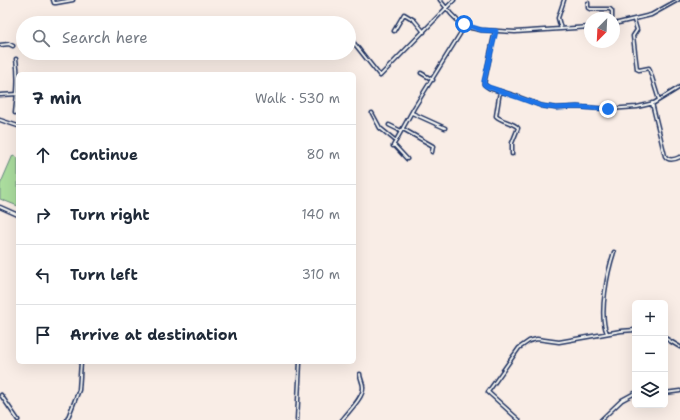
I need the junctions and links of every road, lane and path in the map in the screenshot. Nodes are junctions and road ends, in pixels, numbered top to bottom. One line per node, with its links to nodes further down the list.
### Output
1 (53, 0): 2 (street)
2 (73, 0)
3 (440, 0): 8 (street)
4 (454, 0): 8 (street)
5 (564, 0): 14 (street)
6 (678, 0): 10 (street)
7 (588, 3): 9 (street)
8 (446, 8): 12 (street); 17 (street)
9 (612, 12)
10 (634, 20): 11 (street); 29 (street)
11 (620, 23)
12 (464, 24): 16 (street); 24 (street)
13 (584, 27): 14 (street)
14 (561, 29): 16 (street)
15 (394, 31): 17 (street)
16 (496, 31): 26 (street)
17 (424, 32): 20 (street)
18 (0, 45): 19 (street)
19 (13, 46)
20 (356, 46)
21 (16, 60): 22 (street)
22 (17, 72)
23 (421, 73): 24 (street)
24 (433, 80): 34 (street)
25 (680, 87): 29 (street)
26 (500, 91): 30 (street); 42 (street)
27 (16, 94): 28 (street)
28 (0, 95)
29 (659, 100): 30 (street)
30 (652, 103): 43 (street)
31 (16, 107): 32 (street)
32 (15, 113)
33 (372, 113): 40 (street)
34 (412, 113): 38 (street); 39 (street)
35 (0, 120): 36 (street)
36 (16, 125)
37 (389, 125): 39 (street)
38 (445, 128)
39 (402, 130): 40 (street); 41 (street)
40 (396, 141): 44 (street)
41 (432, 152)
42 (512, 154)
43 (680, 158)
44 (407, 159)
45 (0, 207): 46 (street)
46 (16, 214)
47 (614, 252): 49 (street)
48 (632, 330): 49 (street)
49 (607, 333): 63 (street)
50 (668, 340): 51 (street)
51 (680, 347)
52 (81, 364): 60 (street)
53 (300, 364): 61 (street)
54 (360, 374): 62 (street)
55 (680, 392): 56 (street)
56 (668, 393)
57 (0, 395): 59 (street)
58 (632, 395): 64 (street)
59 (18, 420)
60 (67, 420)
61 (298, 420)
62 (342, 420)
63 (519, 420)
64 (601, 420)

